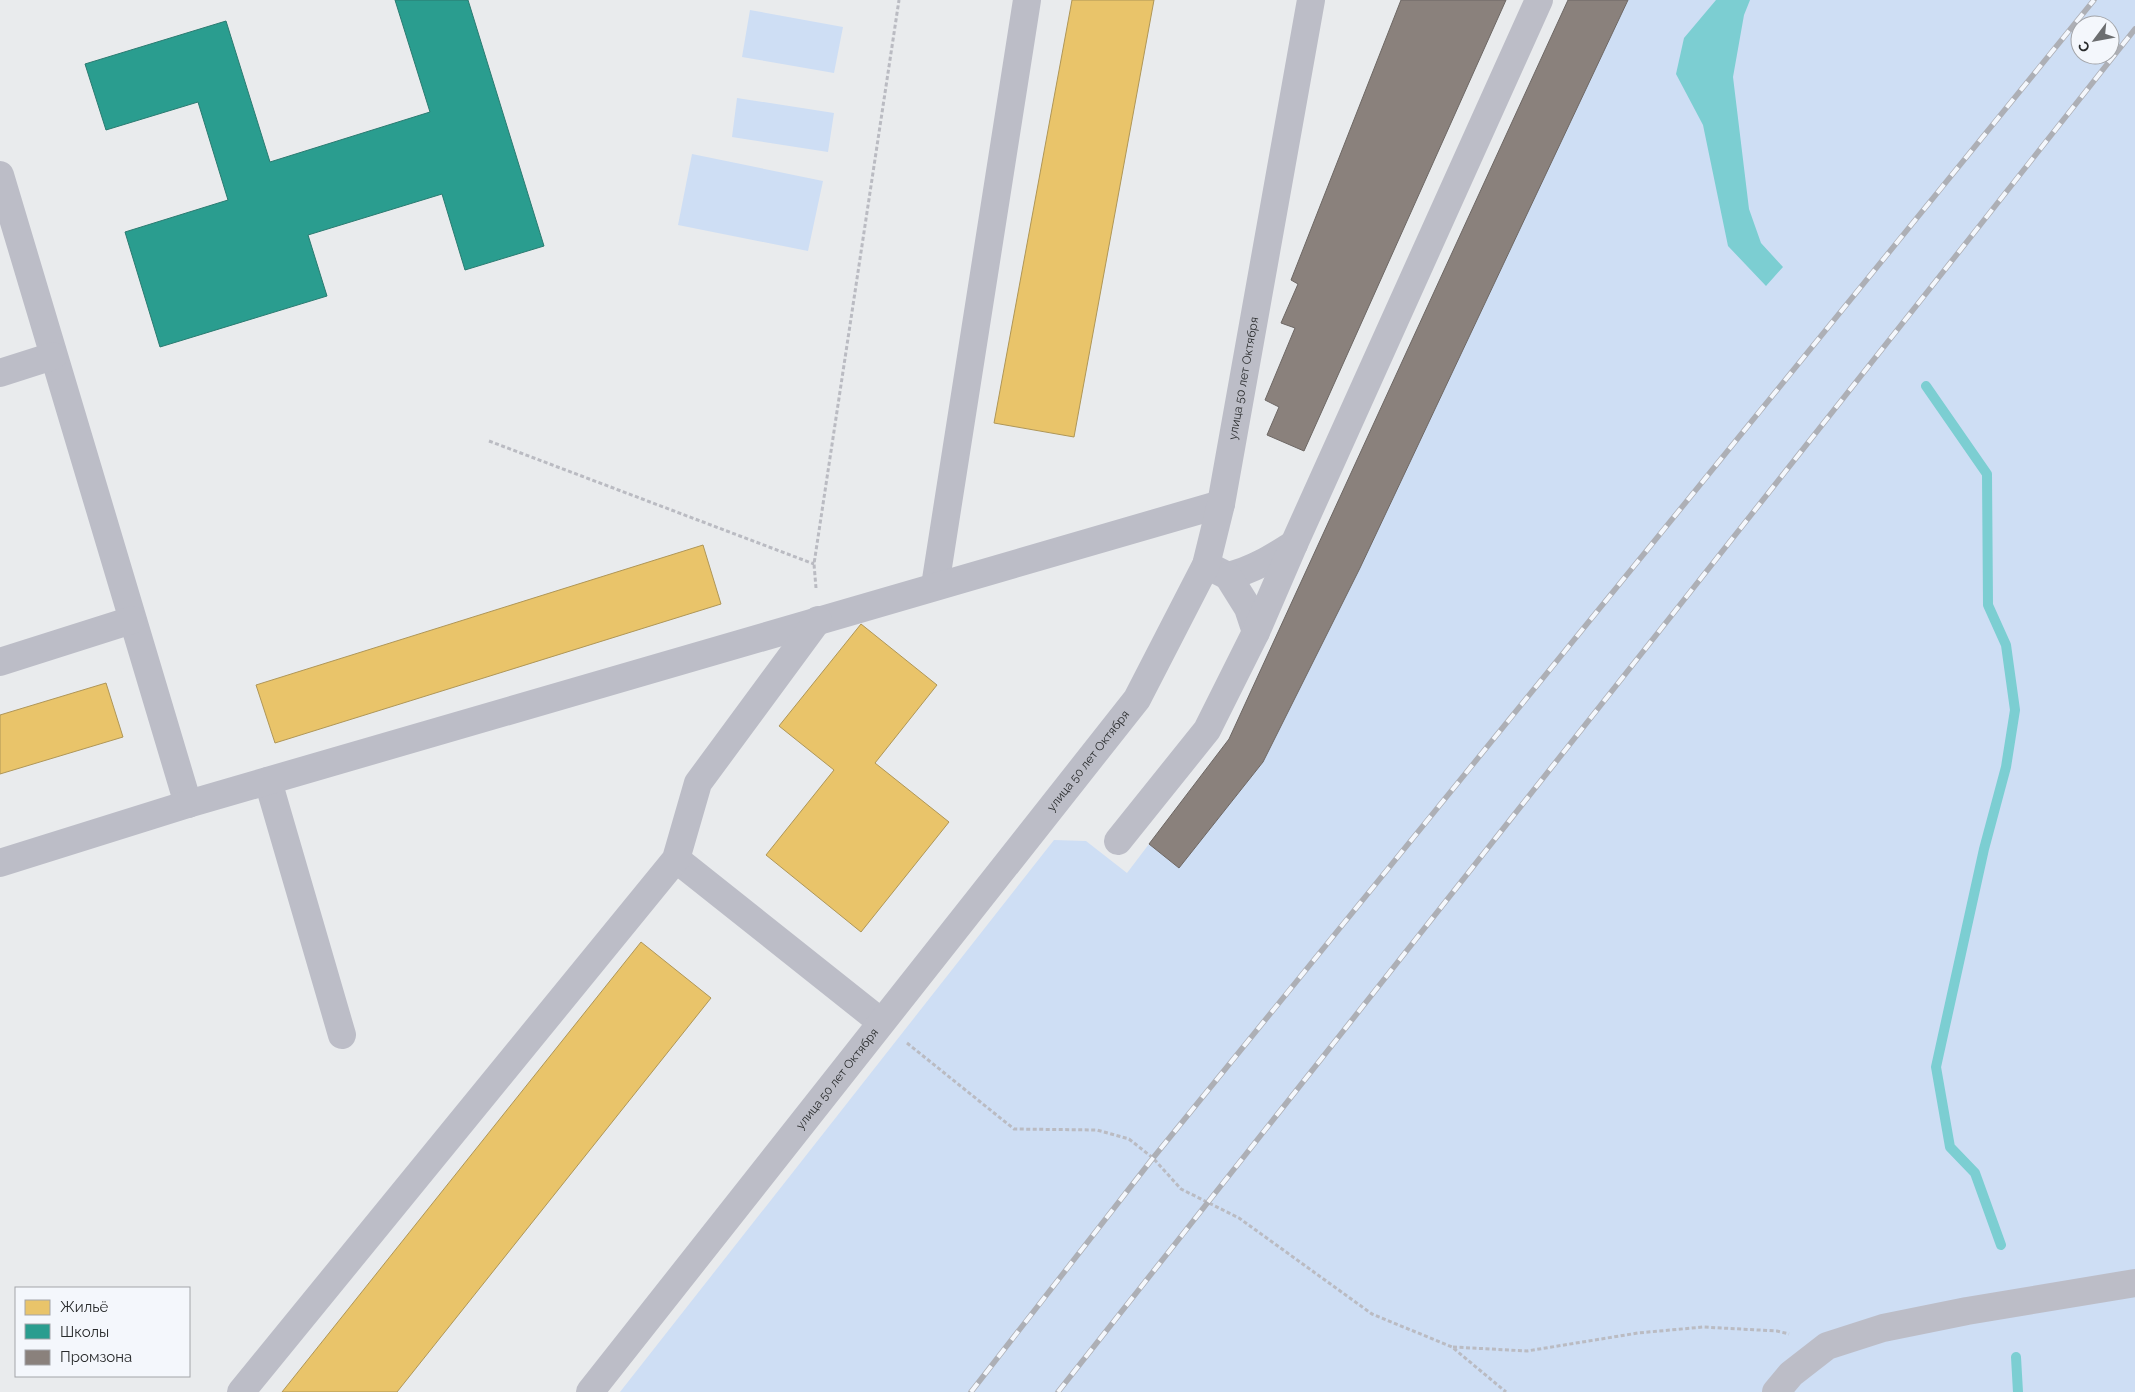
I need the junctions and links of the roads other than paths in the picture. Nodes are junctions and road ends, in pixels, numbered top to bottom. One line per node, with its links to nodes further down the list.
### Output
1 (1027, 0): 11 (street)
2 (1311, 0): 8 (street, улица 50 лет Октября)
3 (1538, 0): 9 (street)
4 (0, 175): 5 (street)
5 (9, 241): 6 (street)
6 (52, 356): 7 (street); 12 (street)
7 (0, 373)
8 (1221, 504): 10 (street, улица 50 лет Октября); 11 (street)
9 (1294, 544): 10 (street); 14 (street)
10 (1217, 571): 14 (street); 21 (street, улица 50 лет Октября)
11 (935, 586): 13 (street)
12 (132, 620): 15 (street); 17 (street)
13 (818, 620): 16 (street); 19 (street)
14 (1256, 632): 18 (street)
15 (0, 662)
16 (268, 781): 17 (street); 22 (street)
17 (188, 804): 20 (street)
18 (1118, 841)
19 (676, 859): 21 (street); 24 (street)
20 (0, 863)
21 (881, 1022): 25 (street, улица 50 лет Октября)
22 (342, 1035)
23 (2135, 1283): 26 (street)
24 (242, 1392)
25 (590, 1392)
26 (1776, 1392)

